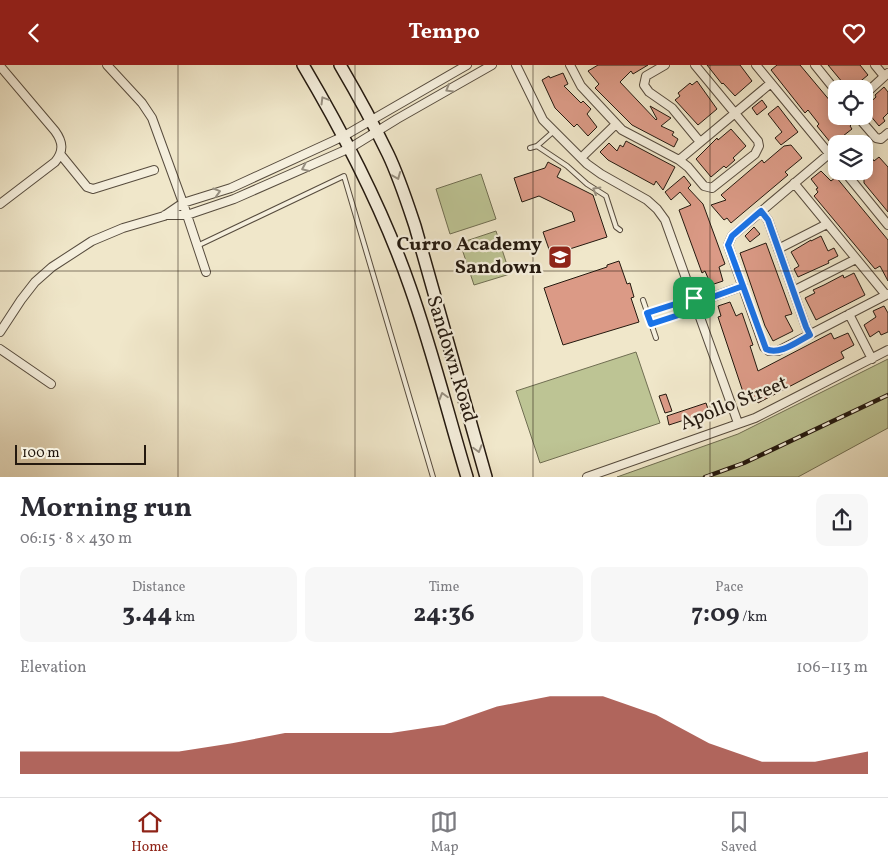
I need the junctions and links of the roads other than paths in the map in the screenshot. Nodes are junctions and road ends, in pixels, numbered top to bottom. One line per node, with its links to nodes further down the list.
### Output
1 (107, 65): 38 (street)
2 (303, 65): 25 (main road, Sandown Road, one-way to 2)
3 (340, 65): 19 (main road, Sandown Road)
4 (467, 65): 19 (street)
5 (492, 65): 23 (street, one-way to 23)
6 (516, 65): 22 (street)
7 (664, 65): 26 (street)
8 (694, 65): 18 (street)
9 (756, 65): 16 (street)
10 (815, 65): 15 (street)
11 (875, 65): 14 (street)
12 (0, 66): 31 (street)
13 (572, 66): 20 (street)
14 (886, 75): 17 (street)
15 (828, 81)
16 (771, 83): 18 (street); 30 (street)
17 (873, 87)
18 (735, 113): 26 (street); 34 (street)
19 (371, 120): 23 (main road, Sandown Road); 25 (street)
20 (616, 124): 33 (street); 34 (street)
21 (864, 125): 24 (street)
22 (554, 131): 27 (lane); 33 (street)
23 (377, 132): 28 (street); 68 (main road, Sandown Road, one-way to 68)
24 (885, 135)
25 (344, 136): 28 (main road, Sandown Road); 38 (street, one-way to 25)
26 (700, 142): 34 (street)
27 (536, 146): 29 (lane); 45 (lane, one-way to 27)
28 (350, 148): 42 (street, one-way to 42); 67 (main road, Sandown Road, one-way to 28)
29 (530, 148)
30 (828, 153)
31 (61, 155): 35 (street); 39 (street)
32 (828, 155): 37 (street)
33 (581, 158): 54 (street)
34 (679, 160)
35 (154, 170)
36 (851, 180): 44 (street)
37 (794, 183): 40 (street); 43 (street)
38 (183, 203): 41 (street); 42 (street)
39 (0, 204)
40 (761, 211): 47 (street); 50 (street)
41 (164, 215): 42 (street); 58 (street)
42 (187, 215): 46 (street)
43 (827, 223): 47 (street); 48 (street)
44 (888, 225)
45 (620, 230)
46 (197, 246): 49 (street); 66 (lane)
47 (778, 249): 51 (street)
48 (856, 259): 51 (street); 52 (street)
49 (206, 272)
50 (743, 286): 54 (street); 59 (street)
51 (793, 291): 59 (street)
52 (887, 295): 56 (street)
53 (643, 300): 55 (lane)
54 (696, 303): 55 (lane); 57 (lane); 65 (street)
55 (647, 313): 57 (lane)
56 (849, 314): 59 (street); 63 (street)
57 (651, 324): 60 (lane)
58 (0, 332)
59 (810, 335)
60 (656, 338)
61 (0, 349): 64 (street)
62 (888, 350): 63 (street, Apollo Street)
63 (872, 359): 65 (street, Apollo Street)
64 (50, 384)
65 (738, 423): 69 (street, Apollo Street)
66 (434, 477)
67 (466, 477)
68 (486, 477)
69 (587, 477)

